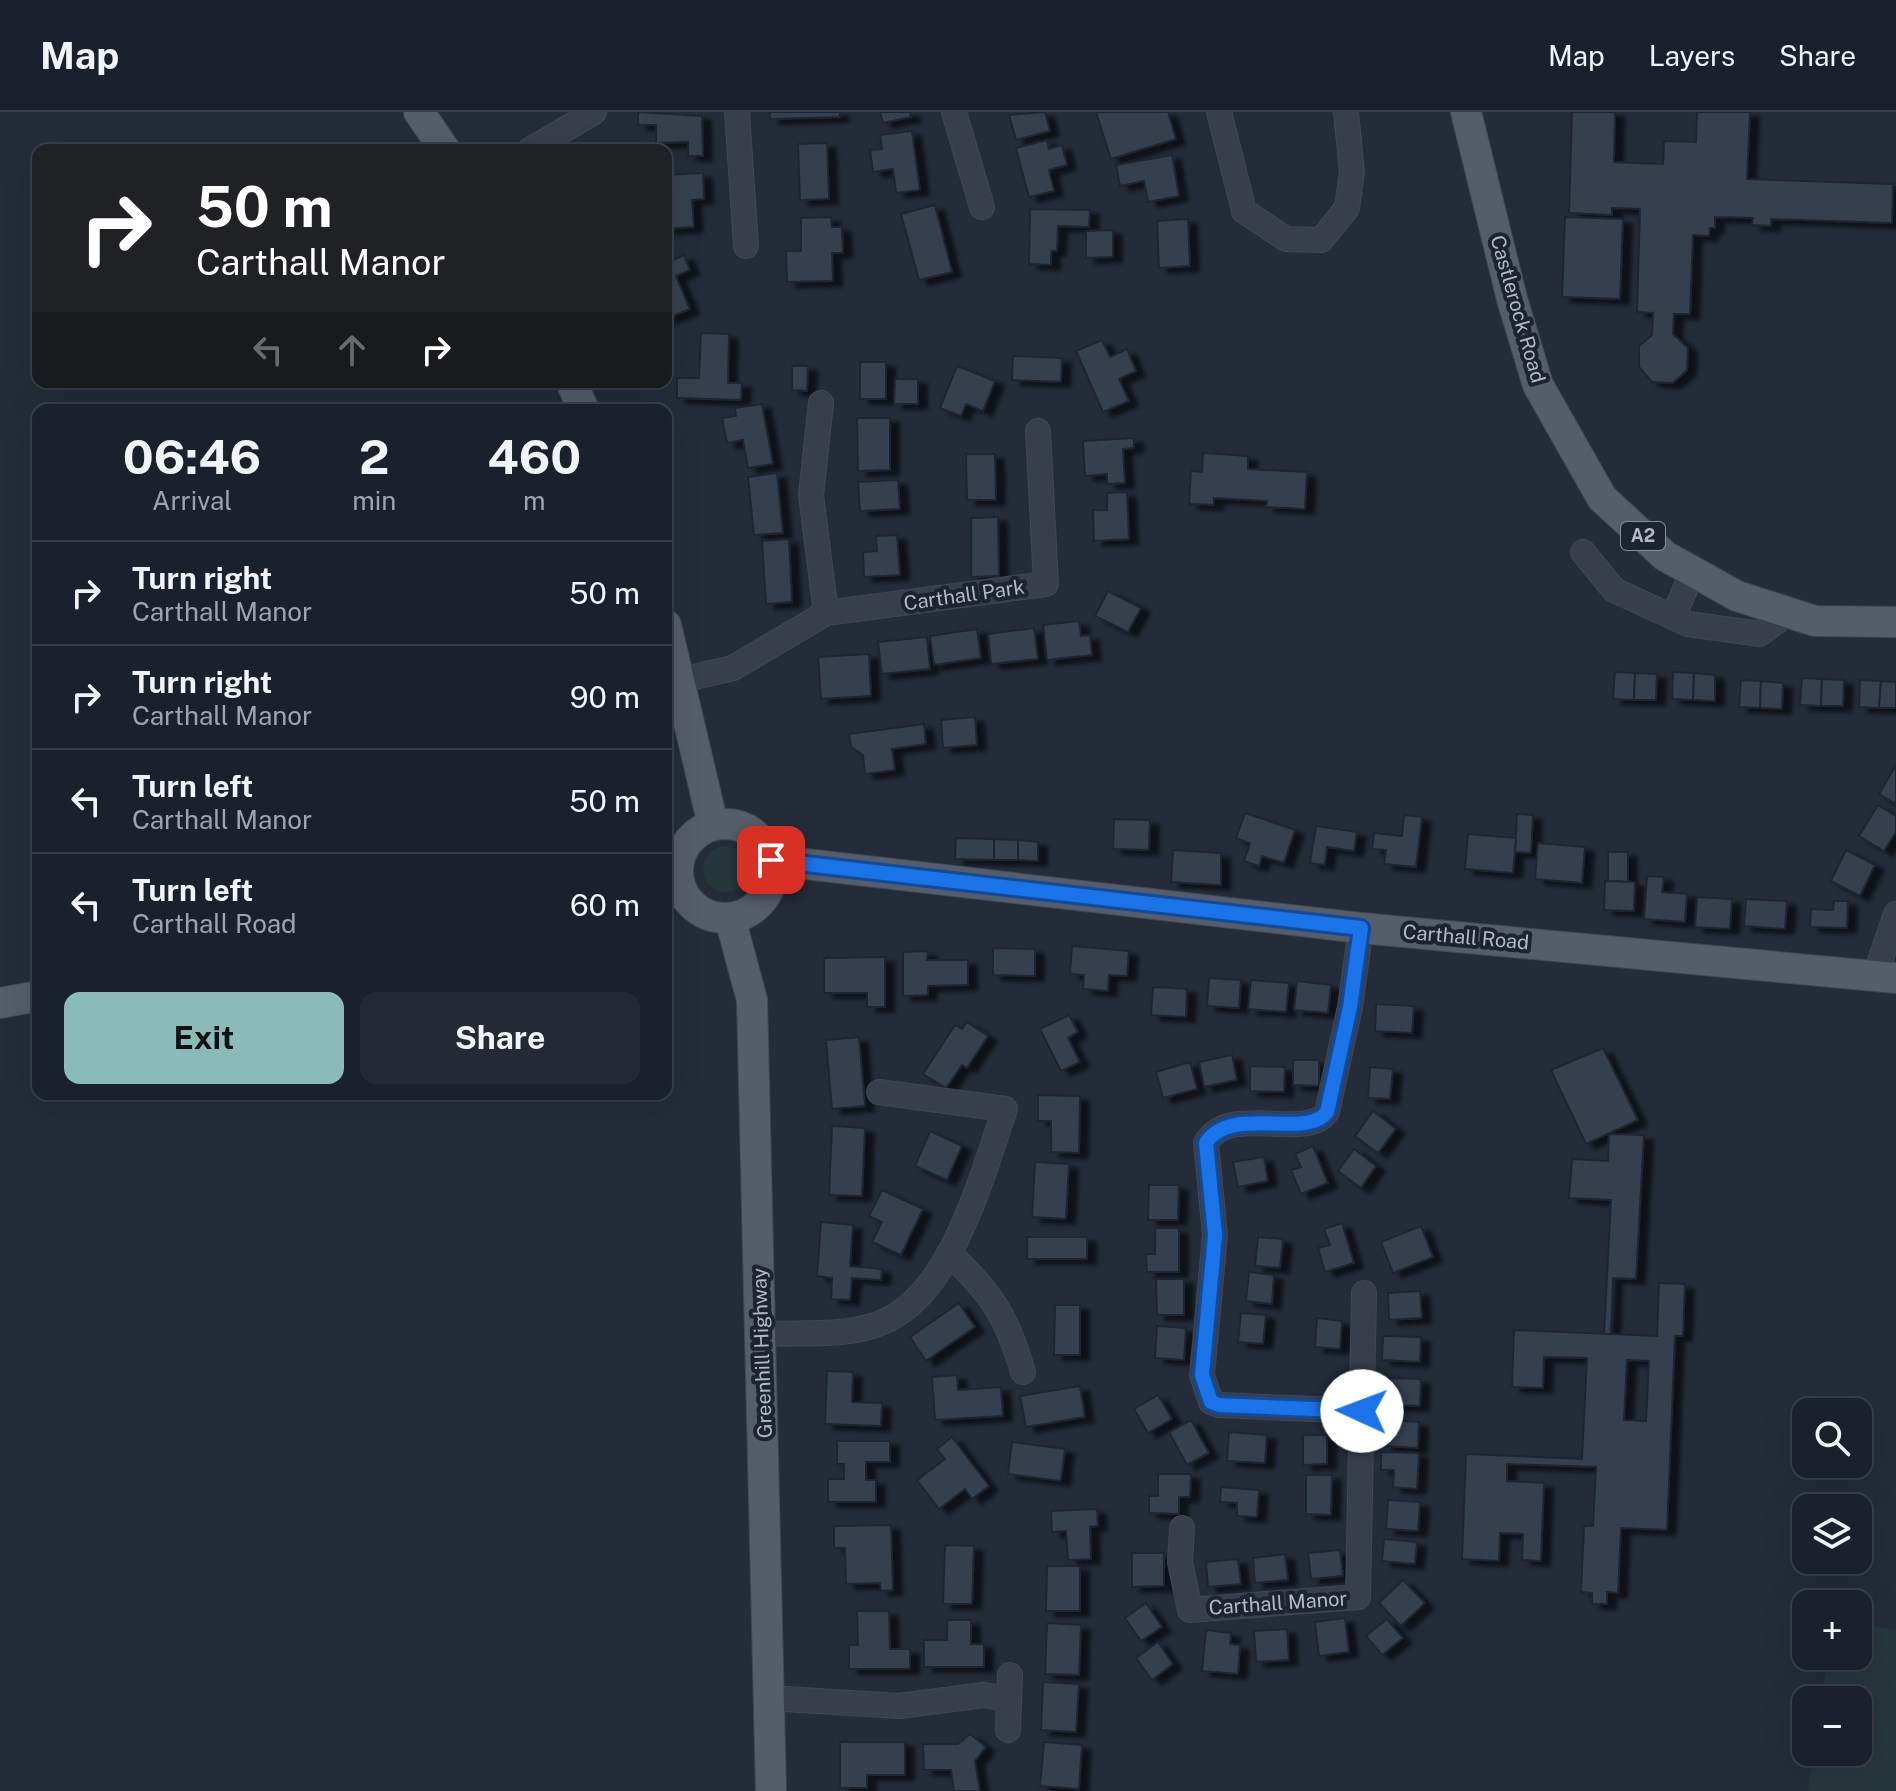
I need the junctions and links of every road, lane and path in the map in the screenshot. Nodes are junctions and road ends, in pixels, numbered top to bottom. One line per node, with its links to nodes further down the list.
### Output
1 (419, 112): 8 (main road)
2 (594, 112): 9 (street)
3 (737, 112): 11 (street)
4 (954, 112): 10 (street)
5 (1219, 112): 6 (street)
6 (1346, 112)
7 (1466, 112): 15 (main road, Castlerock Road / A2)
8 (441, 144)
9 (540, 144)
10 (982, 207)
11 (746, 246)
12 (821, 403): 17 (street)
13 (1038, 431): 17 (street, Carthall Park)
14 (1583, 552): 18 (street)
15 (1693, 571): 16 (main road, Castlerock Road / A2); 18 (street)
16 (1789, 612): 18 (street); 19 (main road, Castlerock Road / A2)
17 (826, 613): 21 (street, Carthall Park)
18 (1673, 617)
19 (1896, 622)
20 (672, 647): 21 (main road)
21 (681, 680): 22 (main road)
22 (713, 825): 23 (main road); 24 (main road)
23 (771, 860): 26 (main road); 27 (main road, Carthall Road)
24 (672, 880): 26 (main road)
25 (1896, 914): 28 (street)
26 (730, 918): 34 (main road, Greenhill Highway)
27 (1361, 928): 28 (main road, Carthall Road); 36 (street)
28 (1885, 977)
29 (32, 997): 30 (main road)
30 (0, 1003)
31 (879, 1092): 32 (street)
32 (949, 1253): 34 (street); 35 (street)
33 (1364, 1293): 36 (street, Carthall Manor)
34 (762, 1334): 38 (main road, Greenhill Highway)
35 (1012, 1361)
36 (1362, 1411): 37 (street, Carthall Manor)
37 (1182, 1528)
38 (769, 1698): 39 (street); 40 (main road, Greenhill Highway)
39 (1008, 1730)
40 (771, 1791)

